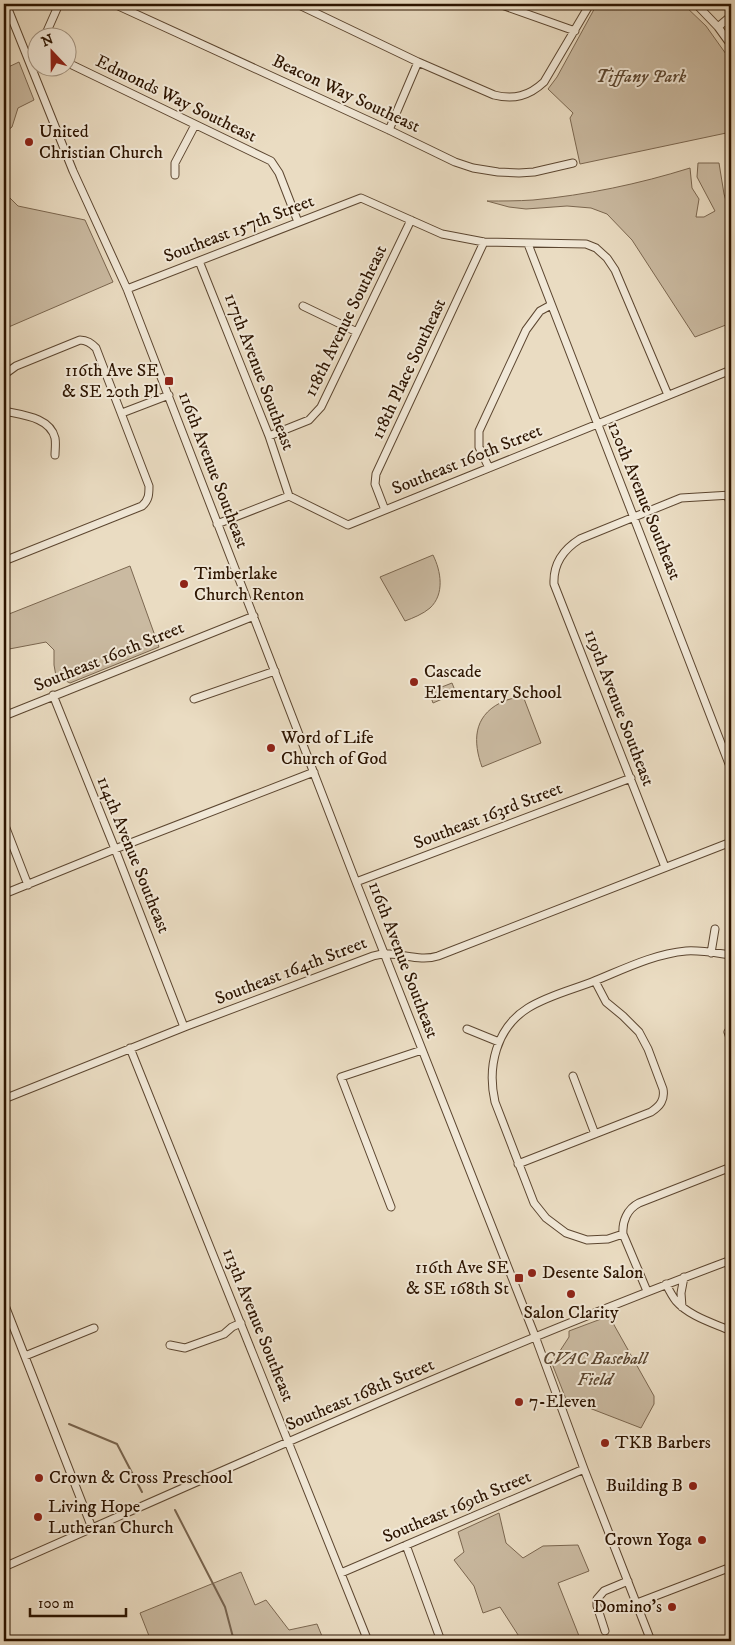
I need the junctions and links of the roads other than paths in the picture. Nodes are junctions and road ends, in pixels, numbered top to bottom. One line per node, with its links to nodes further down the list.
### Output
1 (6, 4): 13 (street, 116th Avenue Southeast)
2 (59, 4): 10 (street)
3 (114, 4): 17 (street, Beacon Way Southeast)
4 (297, 4): 14 (street)
5 (499, 4): 11 (street)
6 (590, 4): 11 (street)
7 (696, 4): 9 (street)
8 (731, 16): 9 (street)
9 (718, 27): 12 (street)
10 (48, 28)
11 (575, 30): 14 (street)
12 (731, 46)
13 (26, 54): 25 (street, 116th Avenue Southeast)
14 (418, 62): 17 (street)
15 (78, 68): 16 (street, Edmonds Way Southeast)
16 (194, 125): 19 (street); 21 (street, Edmonds Way Southeast)
17 (389, 130): 18 (street, Beacon Way Southeast)
18 (573, 164)
19 (175, 175)
20 (411, 220): 21 (street, Southeast 157th Street); 22 (street); 28 (street, 118th Avenue Southeast)
21 (298, 222): 24 (street, Southeast 157th Street)
22 (484, 242): 23 (street); 43 (street, 118th Place Southeast)
23 (528, 244): 26 (street, 120th Avenue Southeast); 33 (street)
24 (199, 261): 25 (street, Southeast 157th Street); 37 (street, 117th Avenue Southeast)
25 (127, 289): 32 (street, 116th Avenue Southeast)
26 (551, 305): 36 (street, 120th Avenue Southeast); 39 (street)
27 (302, 306): 28 (street)
28 (357, 332): 37 (street, 118th Avenue Southeast)
29 (731, 370): 33 (street, Southeast 160th Street)
30 (5, 374): 31 (street); 35 (street)
31 (4, 386)
32 (169, 395): 35 (street); 45 (street, 116th Avenue Southeast)
33 (668, 395): 36 (street, Southeast 160th Street)
34 (4, 411): 38 (street)
35 (122, 413): 46 (street)
36 (597, 424): 39 (street, Southeast 160th Street); 44 (street, 120th Avenue Southeast)
37 (269, 436): 40 (street, 117th Avenue Southeast)
38 (55, 455)
39 (489, 468): 43 (street, Southeast 160th Street)
40 (290, 496): 43 (street, Southeast 160th Street); 45 (street)
41 (730, 496): 42 (street); 44 (street)
42 (731, 505)
43 (386, 510)
44 (634, 516): 52 (street, 120th Avenue Southeast); 54 (street, 119th Avenue Southeast)
45 (217, 524): 47 (street, 116th Avenue Southeast)
46 (4, 561)
47 (254, 616): 48 (street, 116th Avenue Southeast); 49 (street, Southeast 160th Street)
48 (275, 671): 50 (street); 53 (street, 116th Avenue Southeast)
49 (53, 695): 51 (street, Southeast 160th Street); 57 (street, 114th Avenue Southeast)
50 (194, 699)
51 (4, 716)
52 (731, 769)
53 (314, 772): 57 (street); 59 (street, 116th Avenue Southeast)
54 (631, 778): 58 (street, 119th Avenue Southeast); 59 (street, Southeast 163rd Street)
55 (4, 823): 60 (street)
56 (731, 842): 58 (street, Southeast 164th Street)
57 (115, 848): 60 (street); 67 (street, 114th Avenue Southeast)
58 (665, 867): 63 (street, Southeast 164th Street)
59 (356, 882): 63 (street, 116th Avenue Southeast)
60 (28, 885): 61 (street)
61 (4, 894)
62 (715, 929): 64 (street)
63 (384, 953): 67 (street, Southeast 164th Street); 73 (street, 116th Avenue Southeast)
64 (711, 953): 65 (street); 66 (street)
65 (731, 955)
66 (595, 981): 71 (street); 76 (street)
67 (184, 1027): 72 (street, Southeast 164th Street)
68 (467, 1030): 71 (street)
69 (728, 1032): 70 (street)
70 (731, 1041)
71 (499, 1042): 79 (street)
72 (130, 1048): 75 (street, Southeast 164th Street); 89 (street, 113th Avenue Southeast)
73 (422, 1050): 81 (street); 92 (street, 116th Avenue Southeast)
74 (573, 1076): 76 (street)
75 (4, 1099)
76 (596, 1134): 79 (street)
77 (731, 1141): 78 (street)
78 (731, 1150)
79 (518, 1164): 82 (street)
80 (731, 1167): 82 (street)
81 (391, 1207)
82 (623, 1234): 86 (street)
83 (731, 1260): 84 (street, Southeast 168th Street)
84 (684, 1277): 85 (street, Southeast 168th Street); 88 (street)
85 (666, 1284): 86 (street, Southeast 168th Street); 88 (street)
86 (647, 1291): 92 (street, Southeast 168th Street)
87 (4, 1303): 94 (street)
88 (682, 1307): 91 (street)
89 (241, 1323): 93 (street); 95 (street, 113th Avenue Southeast)
90 (94, 1328): 94 (street)
91 (731, 1331)
92 (535, 1336): 95 (street, Southeast 168th Street); 96 (street, 116th Avenue Southeast)
93 (170, 1345)
94 (25, 1356): 97 (street)
95 (288, 1441): 97 (street, Southeast 168th Street); 101 (street, 113th Avenue Southeast)
96 (584, 1468): 98 (street, Southeast 169th Street); 102 (street, 116th Avenue Southeast)
97 (92, 1528): 99 (street, Southeast 168th Street)
98 (406, 1546): 101 (street, Southeast 169th Street); 106 (street)
99 (4, 1567)
100 (731, 1567): 103 (street)
101 (342, 1573): 105 (street, 113th Avenue Southeast)
102 (628, 1581): 103 (street, 116th Avenue Southeast); 104 (street)
103 (636, 1603): 107 (street, 116th Avenue Southeast)
104 (605, 1631)
105 (368, 1641)
106 (441, 1641)
107 (651, 1641)

